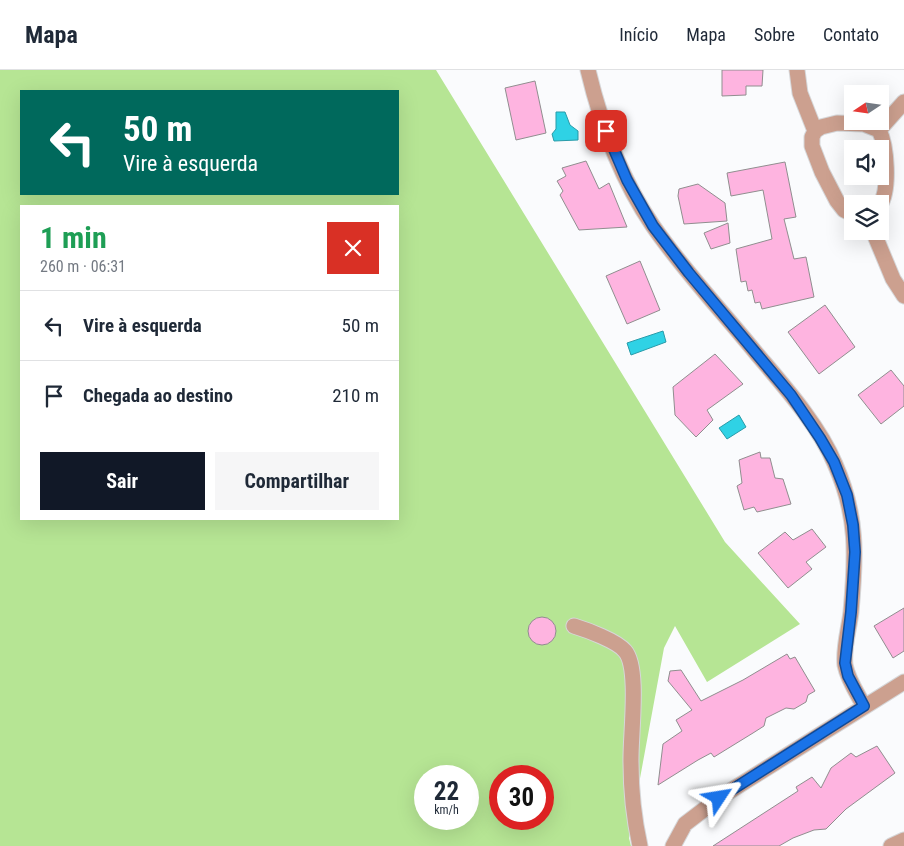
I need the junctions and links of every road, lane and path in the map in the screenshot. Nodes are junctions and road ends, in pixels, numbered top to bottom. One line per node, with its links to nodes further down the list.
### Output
1 (588, 70): 14 (street)
2 (797, 70): 7 (street)
3 (904, 102): 4 (street)
4 (889, 119)
5 (844, 123): 7 (street)
6 (879, 130): 8 (street)
7 (815, 131): 9 (street)
8 (885, 195)
9 (844, 210)
10 (877, 240): 11 (street)
11 (904, 296)
12 (574, 626): 16 (street)
13 (904, 682): 14 (street)
14 (864, 706): 17 (street)
15 (904, 840): 18 (street)
16 (640, 846)
17 (673, 846)
18 (891, 846)

